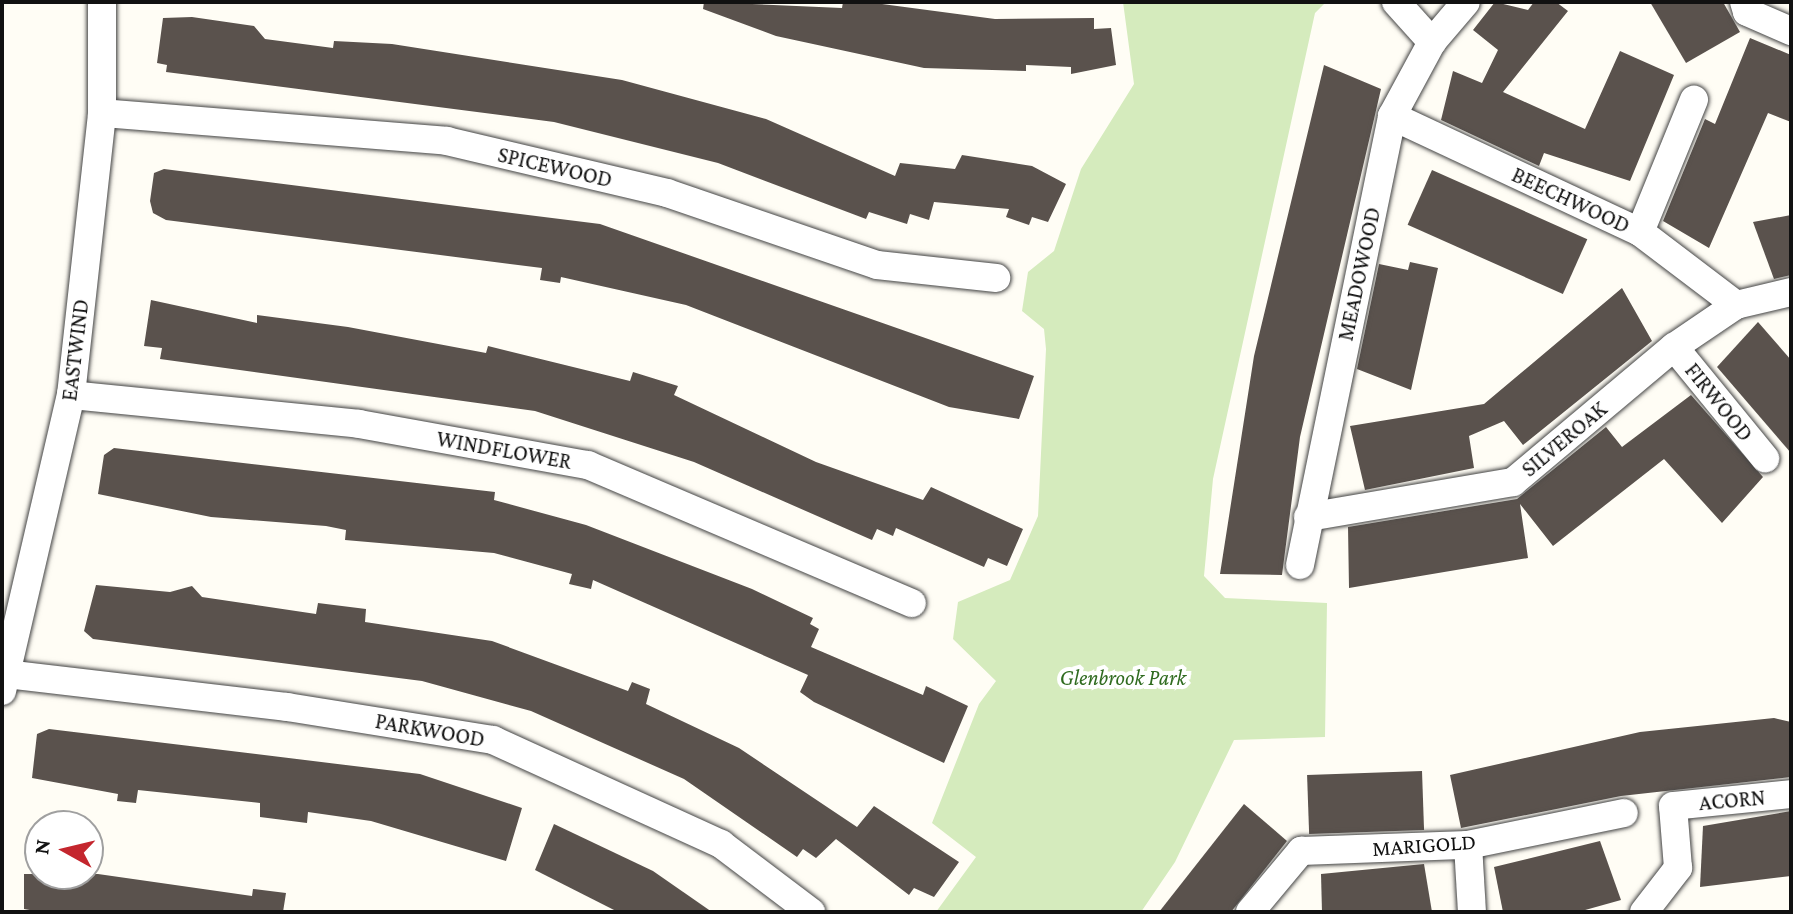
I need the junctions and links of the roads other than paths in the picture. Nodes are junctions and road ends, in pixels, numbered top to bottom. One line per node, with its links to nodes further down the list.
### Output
1 (102, 2): 8 (street, EASTWIND)
2 (1396, 2): 6 (street)
3 (1466, 2): 6 (street, MEADOWOOD)
4 (1744, 2): 5 (street)
5 (1791, 31)
6 (1432, 42): 9 (street, MEADOWOOD)
7 (1694, 100): 10 (street)
8 (102, 113): 11 (street, SPICEWOOD); 15 (street, EASTWIND)
9 (1392, 116): 10 (street, BEECHWOOD); 17 (street, MEADOWOOD)
10 (1640, 232): 13 (street, BEECHWOOD)
11 (996, 278)
12 (1791, 292): 13 (street, SILVEROAK)
13 (1736, 305): 14 (street, SILVEROAK)
14 (1674, 347): 16 (street, FIRWOOD); 17 (street, SILVEROAK)
15 (71, 395): 19 (street, WINDFLOWER); 20 (street, EASTWIND)
16 (1765, 458)
17 (1308, 517): 18 (street, MEADOWOOD)
18 (1300, 565)
19 (912, 603)
20 (4, 683): 24 (street, PARKWOOD)
21 (1791, 794): 27 (street, ACORN)
22 (1624, 813): 23 (street, MARIGOLD)
23 (1468, 845): 25 (street, MARIGOLD); 26 (street)
24 (811, 912)
25 (1250, 912)
26 (1472, 912)
27 (1644, 912)

